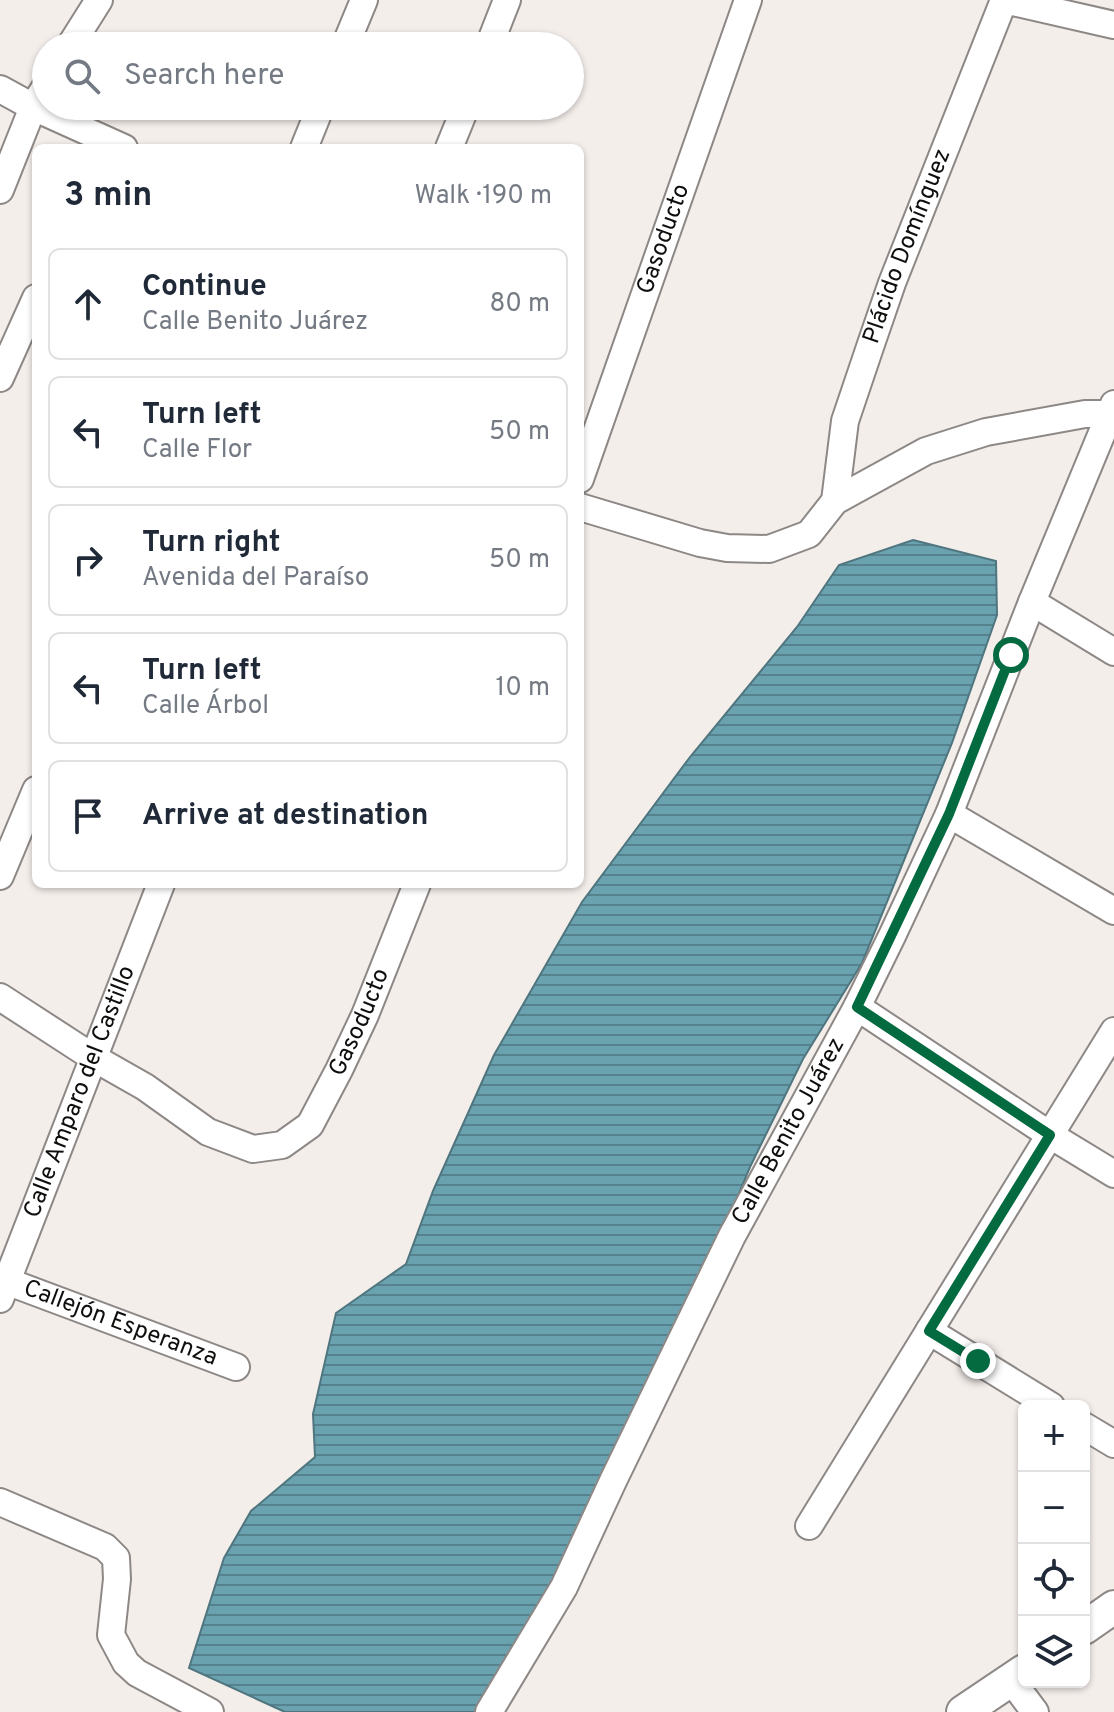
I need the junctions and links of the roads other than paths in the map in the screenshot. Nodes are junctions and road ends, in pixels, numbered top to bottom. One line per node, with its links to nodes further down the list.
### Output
1 (99, 0): 7 (street)
2 (364, 0): 8 (street)
3 (507, 0): 9 (street)
4 (748, 0): 23 (street, Gasoducto)
5 (1004, 0): 6 (street); 24 (street, Plácido Domínguez)
6 (1114, 25)
7 (79, 32)
8 (351, 32)
9 (494, 32)
10 (0, 89): 11 (street)
11 (32, 95)
12 (32, 113): 19 (street)
13 (74, 120): 16 (street)
14 (315, 120): 17 (street)
15 (460, 120): 18 (street)
16 (110, 144)
17 (306, 144)
18 (451, 144)
19 (0, 190)
20 (32, 307): 21 (street)
21 (0, 378)
22 (1113, 411): 24 (street); 26 (street, Calle Benito Juárez)
23 (584, 468)
24 (835, 501): 25 (street)
25 (584, 508)
26 (1032, 602): 27 (street); 29 (street, Calle Benito Juárez)
27 (1114, 652)
28 (32, 800): 30 (street)
29 (949, 814): 33 (street); 35 (street, Calle Benito Juárez)
30 (0, 876)
31 (159, 888): 37 (street, Calle Amparo del Castillo)
32 (415, 888): 37 (street, Gasoducto)
33 (1114, 911)
34 (0, 997): 37 (street)
35 (857, 1007): 38 (street); 52 (street, Calle Benito Juárez)
36 (1114, 1031): 38 (street)
37 (94, 1058): 40 (street, Calle Amparo del Castillo)
38 (1050, 1135): 39 (street); 41 (street)
39 (1114, 1174)
40 (3, 1290): 42 (street, Callejón Esperanza)
41 (929, 1331): 43 (street); 47 (street)
42 (236, 1367)
43 (1041, 1400)
44 (1090, 1430): 45 (street)
45 (1114, 1444)
46 (0, 1502): 51 (street)
47 (809, 1526)
48 (1114, 1607): 49 (street)
49 (1090, 1624)
50 (1017, 1675): 53 (street); 54 (street)
51 (210, 1712)
52 (489, 1712)
53 (963, 1712)
54 (1035, 1712)

